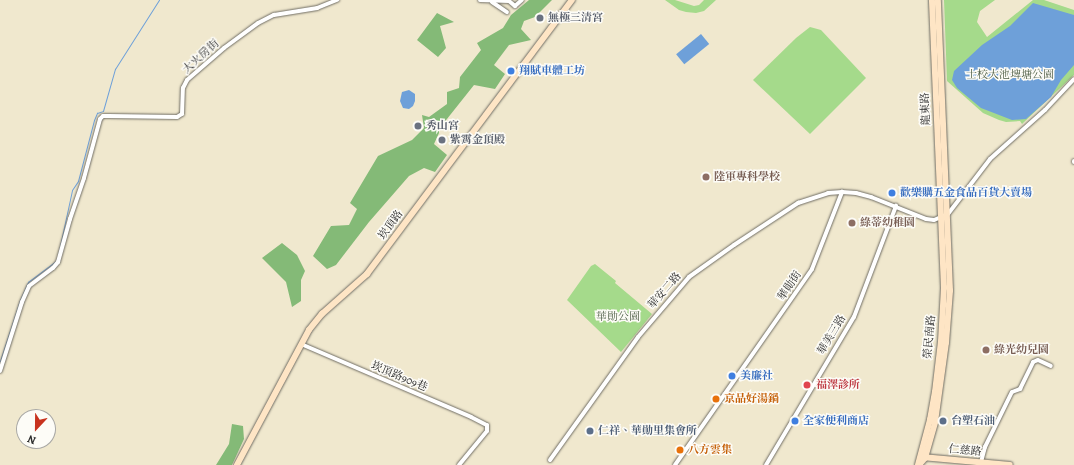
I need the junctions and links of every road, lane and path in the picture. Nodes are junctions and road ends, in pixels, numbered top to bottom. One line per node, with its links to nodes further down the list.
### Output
1 (336, 0): 17 (street, 大火房街)
2 (480, 0): 7 (street)
3 (522, 0): 7 (street)
4 (572, 0): 15 (street, 崁頂路)
5 (932, 0): 13 (street, 龍東路)
6 (938, 0): 12 (street, 龍東路)
7 (491, 2): 8 (street)
8 (507, 12)
9 (1074, 80): 12 (street)
10 (842, 192): 11 (street); 19 (street, 華安二路); 23 (street, 華勛街)
11 (896, 206): 13 (street); 24 (street, 華美三路)
12 (948, 214): 13 (street); 14 (street, 榮民南路)
13 (940, 217): 14 (street, 榮民南路)
14 (943, 342): 18 (street, 榮民南路)
15 (301, 344): 21 (street, 崁頂路); 22 (street, 崁頂路909巷)
16 (1051, 366): 20 (street)
17 (0, 371)
18 (922, 457): 20 (street, 仁慈路); 25 (street, 榮民南路)
19 (550, 460)
20 (981, 462): 26 (street, 仁慈路)
21 (237, 465)
22 (459, 465)
23 (675, 465)
24 (766, 465)
25 (918, 465)
26 (1010, 465)

